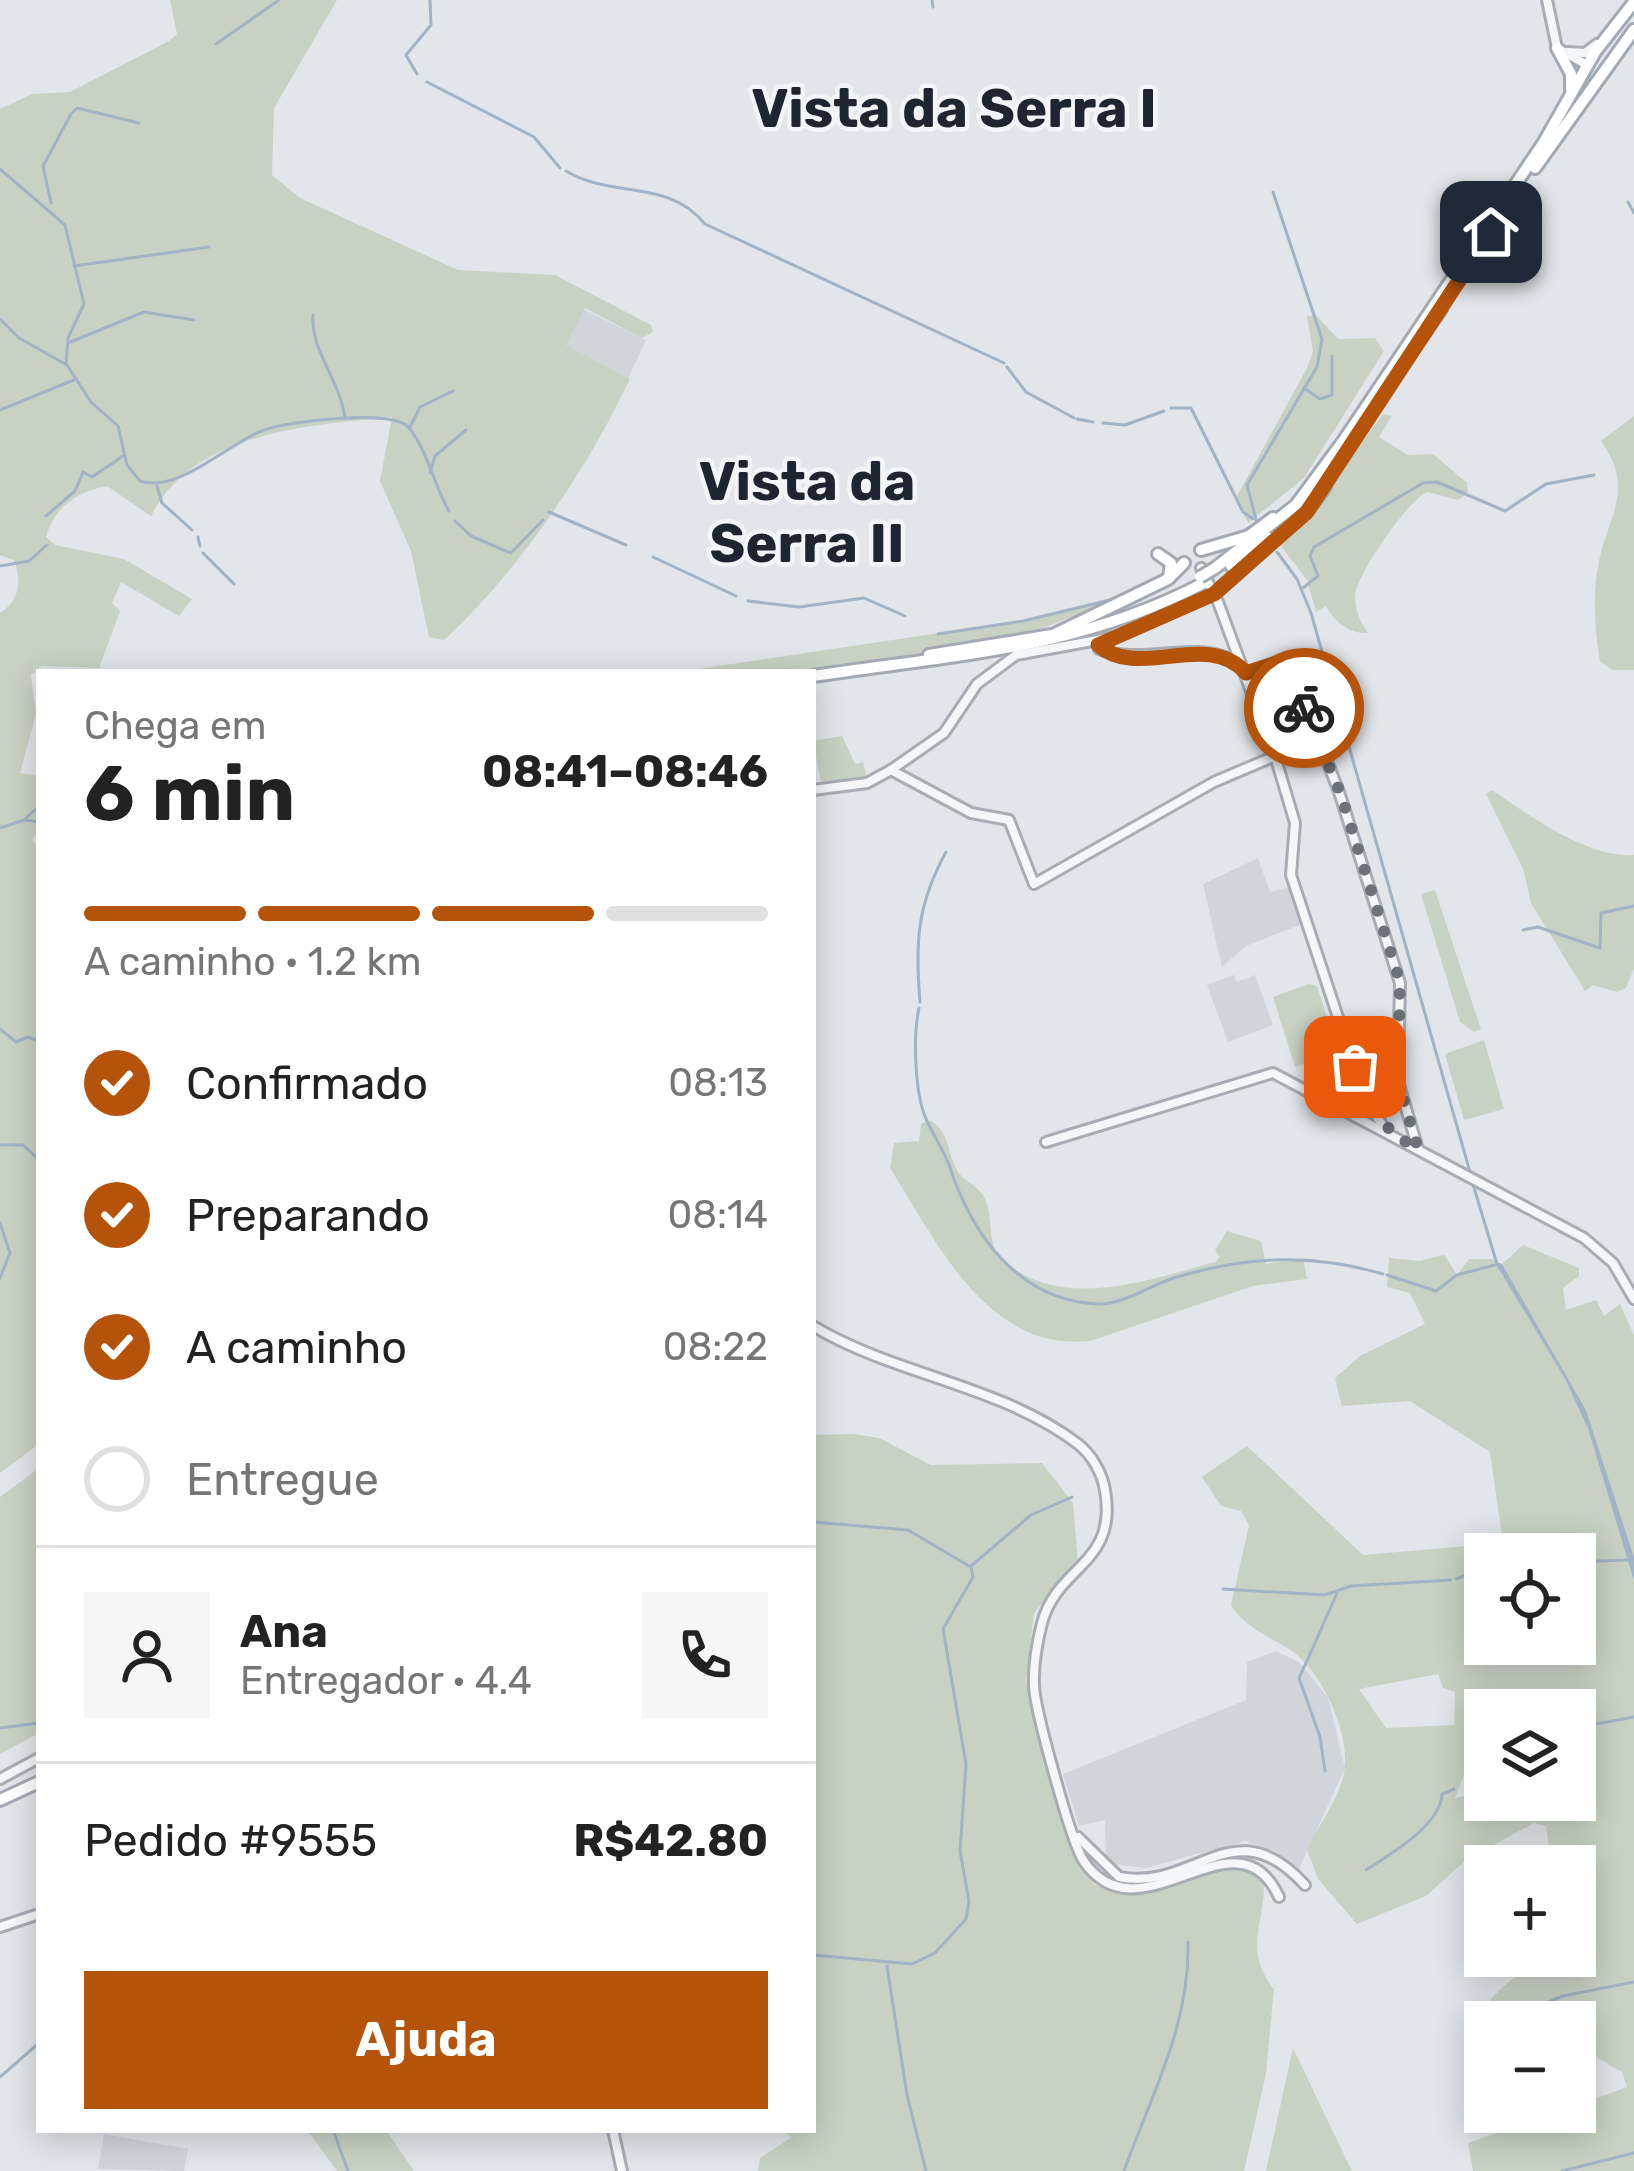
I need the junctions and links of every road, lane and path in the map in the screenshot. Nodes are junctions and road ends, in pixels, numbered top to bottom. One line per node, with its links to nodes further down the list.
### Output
1 (1547, 0): 5 (street)
2 (1634, 2): 4 (main road)
3 (1634, 30): 6 (main road)
4 (1607, 35): 5 (street); 6 (main road); 7 (main road)
5 (1556, 44): 7 (street); 8 (main road)
6 (1621, 53): 7 (main road); 9 (main road)
7 (1588, 65): 8 (main road)
8 (1570, 98): 9 (main road)
9 (1270, 532): 10 (main road)
10 (1255, 545): 11 (main road); 14 (main road, bridge); 16 (main road)
11 (1201, 550)
12 (1158, 554): 15 (main road)
13 (1184, 562): 15 (main road)
14 (1202, 576): 16 (street); 17 (main road); 22 (main road)
15 (1168, 578): 17 (main road)
16 (1214, 594): 18 (street); 19 (street)
17 (1055, 634): 23 (main road)
18 (1099, 641): 20 (street); 21 (street)
19 (1233, 651): 20 (street); 24 (street)
20 (1220, 654): 24 (street)
21 (1016, 655): 22 (main road); 28 (street)
22 (941, 660): 23 (main road)
23 (905, 662): 26 (main road)
24 (1238, 664): 25 (street)
25 (1246, 673): 27 (street); 31 (street)
26 (816, 676)
27 (1275, 756): 28 (street); 32 (street)
28 (891, 770): 29 (street)
29 (816, 790)
30 (1384, 1046): 31 (street)
31 (1397, 1048): 34 (street)
32 (1388, 1133): 33 (street); 34 (street)
33 (1046, 1142)
34 (1418, 1149): 35 (street)
35 (1634, 1299)
36 (816, 1327): 41 (street)
37 (36, 1759): 38 (street)
38 (0, 1779)
39 (36, 1783): 40 (main road)
40 (0, 1799)
41 (1076, 1836): 42 (street); 43 (street)
42 (1305, 1886)
43 (1279, 1897)
44 (36, 1915): 45 (street)
45 (0, 1927)
46 (614, 2133): 47 (street)
47 (622, 2171)

